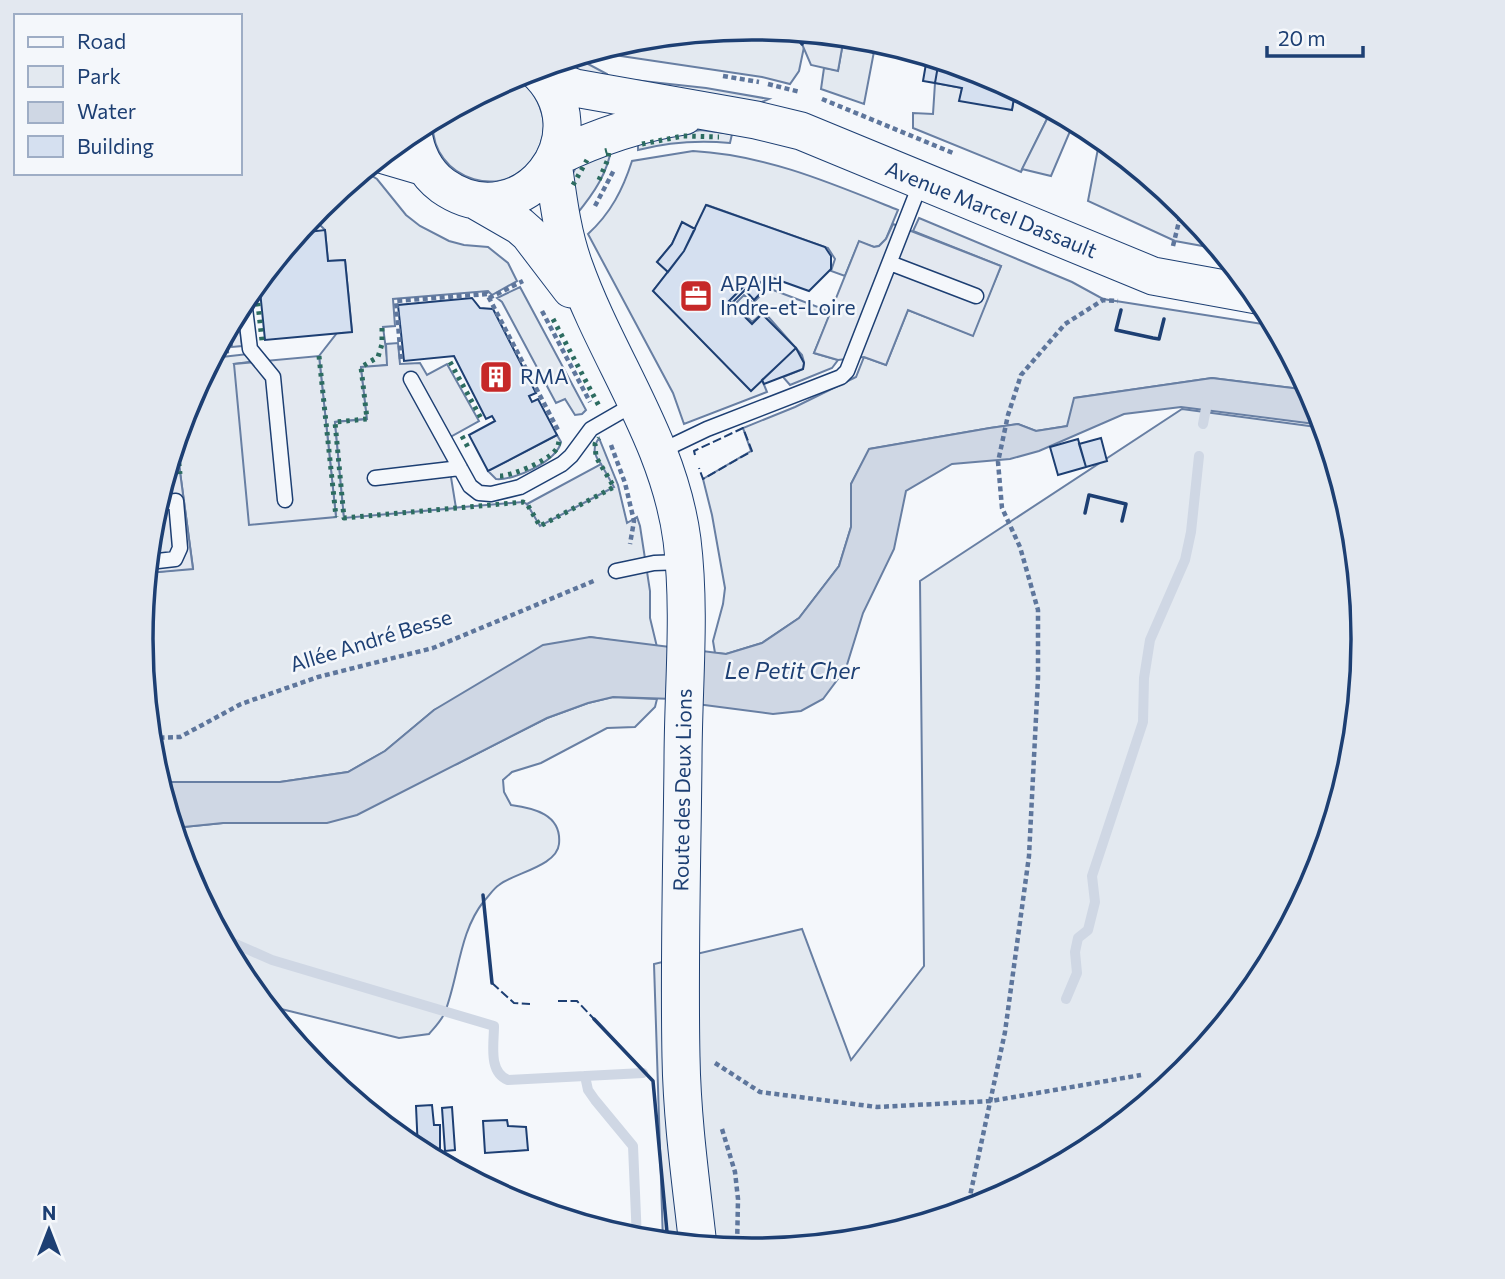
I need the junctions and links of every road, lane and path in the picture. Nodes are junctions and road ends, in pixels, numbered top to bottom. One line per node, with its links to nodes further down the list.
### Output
1 (549, 76): 3 (street, Avenue Marcel Dassault)
2 (544, 78): 6 (street, Route des Deux Lions)
3 (728, 116): 6 (street, Avenue Marcel Dassault); 8 (street, Avenue Marcel Dassault)
4 (415, 144): 7 (street)
5 (396, 158): 7 (street)
6 (554, 160): 9 (street); 19 (street, Route des Deux Lions)
7 (425, 167): 9 (street, Route des Deux Lions)
8 (921, 182): 12 (lane); 14 (street, Avenue Marcel Dassault)
9 (475, 200): 19 (street, Route des Deux Lions)
10 (1179, 220): 11 (path)
11 (1171, 253)
12 (890, 263): 15 (lane); 22 (lane)
13 (525, 280): 16 (path)
14 (1240, 292)
15 (976, 296)
16 (489, 298): 20 (path); 23 (path)
17 (1128, 303): 34 (path)
18 (246, 320): 26 (lane)
19 (609, 349): 21 (street, Route des Deux Lions)
20 (411, 379): 24 (lane)
21 (637, 402): 22 (street, Route des Deux Lions); 23 (lane)
22 (659, 452): 29 (street, Route des Deux Lions)
23 (571, 456): 24 (lane)
24 (460, 468): 25 (lane)
25 (375, 478)
26 (285, 500)
27 (170, 502): 28 (lane)
28 (158, 561)
29 (684, 562): 30 (lane); 37 (street, Route des Deux Lions)
30 (616, 572): 31 (path, Allée André Besse)
31 (162, 738)
32 (706, 1057): 34 (path)
33 (1141, 1075): 34 (path)
34 (991, 1101): 36 (path)
35 (719, 1120): 38 (path)
36 (970, 1198)
37 (697, 1236)
38 (737, 1238)

